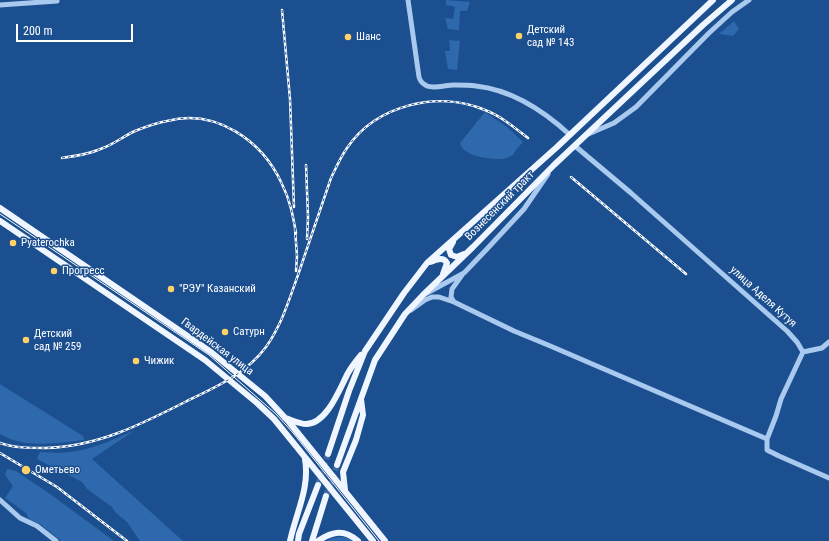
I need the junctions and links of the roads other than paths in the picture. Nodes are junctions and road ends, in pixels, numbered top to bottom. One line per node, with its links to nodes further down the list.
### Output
1 (408, 0): 7 (street)
2 (713, 0): 7 (main road, Вознесенский тракт)
3 (732, 0): 8 (main road, Вознесенский тракт)
4 (749, 0): 8 (street)
5 (57, 1): 6 (street)
6 (0, 5)
7 (570, 135): 13 (main road, Вознесенский тракт)
8 (585, 135): 9 (main road, Вознесенский тракт)
9 (575, 146): 10 (main road, Вознесенский тракт); 25 (street, улица Аделя Кутуя)
10 (554, 165): 14 (main road, Вознесенский тракт); 17 (street)
11 (0, 208): 16 (main road, Гвардейская улица)
12 (0, 221): 18 (main road, Гвардейская улица)
13 (454, 238): 14 (main road); 15 (main road, Вознесенский тракт)
14 (473, 247): 19 (main road, Вознесенский тракт)
15 (427, 263): 19 (main road); 24 (main road, Вознесенский тракт)
16 (90, 269): 18 (main road); 27 (main road, Гвардейская улица)
17 (464, 273): 20 (street); 21 (street)
18 (84, 278): 30 (main road, Гвардейская улица)
19 (441, 279): 20 (main road, Вознесенский тракт)
20 (423, 295): 22 (main road, Вознесенский тракт)
21 (454, 302): 22 (street); 28 (street)
22 (404, 314): 26 (main road, Вознесенский тракт)
23 (829, 342): 25 (street)
24 (365, 351): 27 (main road); 29 (main road, Вознесенский тракт)
25 (803, 352): 28 (street)
26 (361, 398): 31 (main road, Вознесенский тракт); 34 (main road)
27 (285, 418): 34 (main road, Гвардейская улица)
28 (767, 439): 32 (street)
29 (328, 454)
30 (305, 457): 38 (main road); 43 (main road, Гвардейская улица)
31 (337, 465)
32 (829, 478)
33 (318, 486): 39 (main road)
34 (345, 492): 44 (main road, Гвардейская улица)
35 (326, 496): 40 (main road)
36 (0, 500): 37 (street)
37 (56, 541)
38 (290, 541)
39 (298, 541)
40 (312, 541)
41 (318, 541): 42 (main road)
42 (358, 541)
43 (373, 541)
44 (385, 541)

